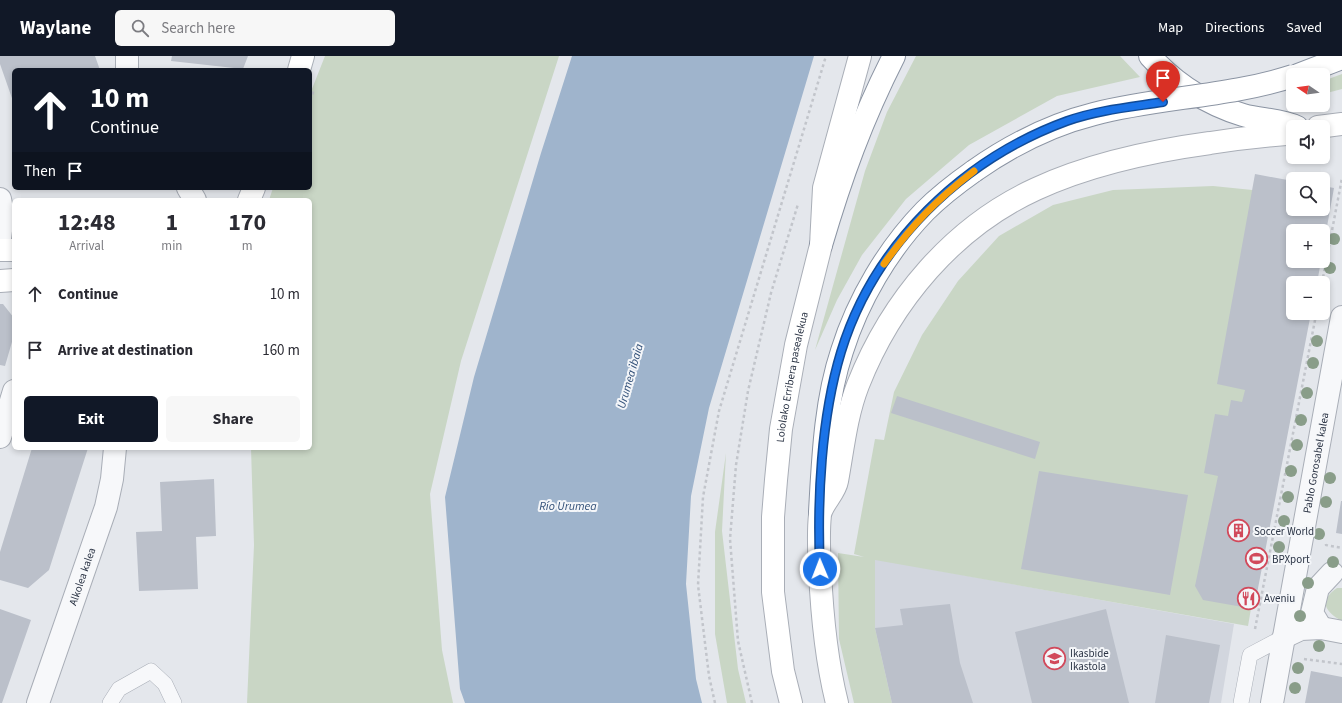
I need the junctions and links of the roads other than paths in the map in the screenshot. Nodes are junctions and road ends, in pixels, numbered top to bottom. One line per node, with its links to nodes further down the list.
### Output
1 (127, 56): 7 (street)
2 (303, 56): 8 (main road)
3 (860, 56): 17 (main road, Loiolako Erribera pasealekua)
4 (894, 56): 17 (main road)
5 (1150, 56): 11 (main road)
6 (1342, 58): 9 (main road)
7 (128, 68)
8 (300, 68)
9 (1316, 68)
10 (1286, 78): 27 (main road, bridge)
11 (1286, 123)
12 (1342, 124): 13 (main road)
13 (1330, 126)
14 (1286, 134): 27 (main road)
15 (0, 199): 16 (street)
16 (0, 238)
17 (821, 245): 36 (main road, Loiolako Erribera pasealekua)
18 (0, 250): 19 (main road)
19 (12, 250)
20 (12, 280): 21 (main road)
21 (0, 281)
22 (1342, 317): 23 (street, Pablo Gorosabel kalea)
23 (1337, 373): 28 (street, Pablo Gorosabel kalea)
24 (12, 398): 25 (street)
25 (0, 437)
26 (115, 450): 33 (street, Alkolea kalea)
27 (820, 512): 37 (main road)
28 (1299, 557): 29 (street); 32 (street, Pablo Gorosabel kalea)
29 (1337, 574): 30 (street)
30 (1321, 628): 31 (street); 32 (street)
31 (1342, 632)
32 (1284, 637): 38 (lane); 39 (street, Pablo Gorosabel kalea)
33 (38, 703)
34 (110, 703): 35 (lane)
35 (174, 703)
36 (791, 703)
37 (837, 703)
38 (1241, 703)
39 (1272, 703)

